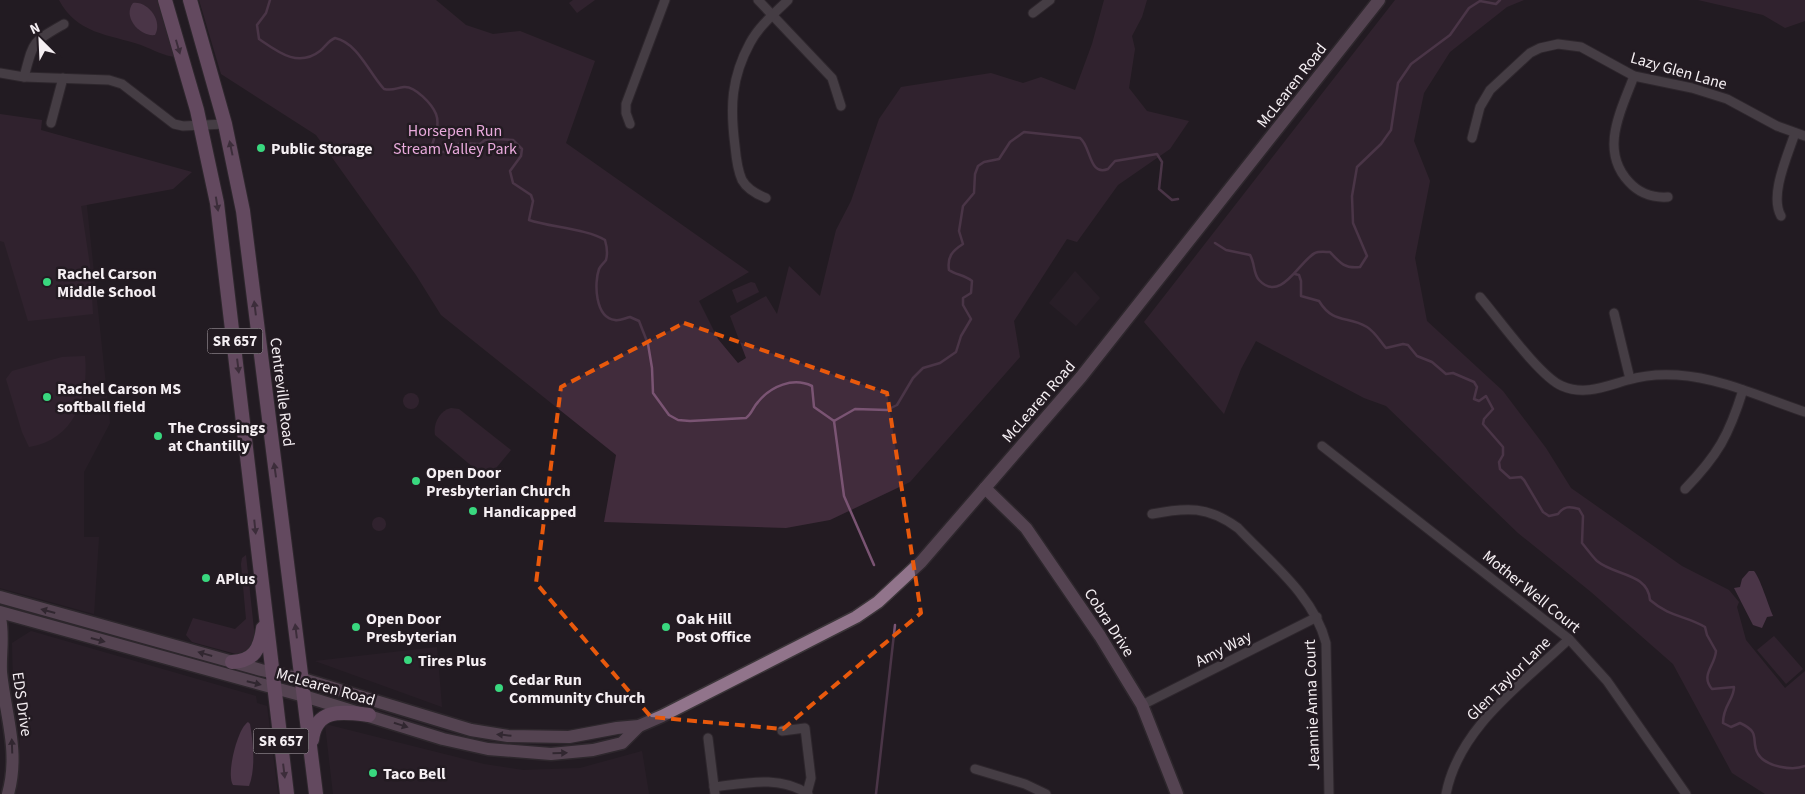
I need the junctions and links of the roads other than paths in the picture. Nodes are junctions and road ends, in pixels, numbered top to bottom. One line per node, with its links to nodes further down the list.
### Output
1 (164, 0): 19 (main road, SR 657, one-way to 19)
2 (190, 0): 17 (main road, Centreville Road / SR 657)
3 (666, 0): 18 (street)
4 (758, 0): 9 (street)
5 (788, 0): 9 (street)
6 (1050, 0): 8 (street)
7 (1379, 0): 32 (main road, McLearen Road)
8 (1033, 13)
9 (773, 16): 15 (street); 24 (street)
10 (64, 24): 13 (street)
11 (0, 73): 13 (street)
12 (1634, 76): 20 (street, Lazy Glen Lane); 22 (street, Lazy Glen Lane); 23 (street)
13 (24, 77): 14 (street)
14 (63, 78): 16 (street); 19 (street)
15 (840, 106)
16 (51, 123)
17 (225, 124): 19 (street); 43 (main road, Centreville Road / SR 657, one-way to 17)
18 (630, 124)
19 (201, 125): 36 (main road, SR 657, one-way to 36)
20 (1795, 133): 21 (street, Lazy Glen Lane); 25 (street)
21 (1805, 136)
22 (1472, 138)
23 (1668, 197)
24 (766, 198)
25 (1781, 216)
26 (1480, 297): 28 (street)
27 (1614, 313): 28 (street)
28 (1630, 379): 29 (street)
29 (1743, 390): 30 (street); 33 (street)
30 (1805, 412)
31 (1322, 446): 40 (street, Mother Well Court)
32 (985, 488): 46 (main road, Cobra Drive); 48 (main road, McLearen Road)
33 (1685, 489)
34 (1152, 514): 38 (street, Jeannie Anna Court)
35 (1, 600): 41 (main road, McLearen Road, one-way to 35)
36 (265, 610): 41 (main road); 42 (main road, SR 657)
37 (0, 612): 44 (main road, McLearen Road, one-way to 44)
38 (1318, 617): 46 (street, Amy Way); 60 (street, Jeannie Anna Court)
39 (0, 618): 54 (main road, EDS Drive, one-way to 39)
40 (1569, 639): 61 (street, Glen Taylor Lane); 62 (street, Mother Well Court)
41 (232, 662): 42 (main road, McLearen Road)
42 (273, 673): 43 (main road, McLearen Road); 44 (main road, SR 657)
43 (303, 679): 45 (main road, Centreville Road / SR 657); 48 (main road, McLearen Road, one-way to 43)
44 (275, 687): 45 (main road, McLearen Road); 55 (main road, SR 657, one-way to 55)
45 (304, 696): 47 (main road, McLearen Road); 51 (main road, Centreville Road / SR 657)
46 (1142, 705): 59 (main road, Cobra Drive)
47 (369, 715): 48 (main road, McLearen Road, one-way to 48); 51 (main road)
48 (639, 726)
49 (782, 731): 57 (street)
50 (708, 738): 53 (street)
51 (311, 751): 56 (main road, Centreville Road / SR 657)
52 (975, 769): 58 (street)
53 (714, 790): 57 (street)
54 (8, 794)
55 (287, 794)
56 (316, 794)
57 (808, 794)
58 (1046, 794)
59 (1177, 794)
60 (1329, 794)
61 (1446, 794)
62 (1686, 794)

